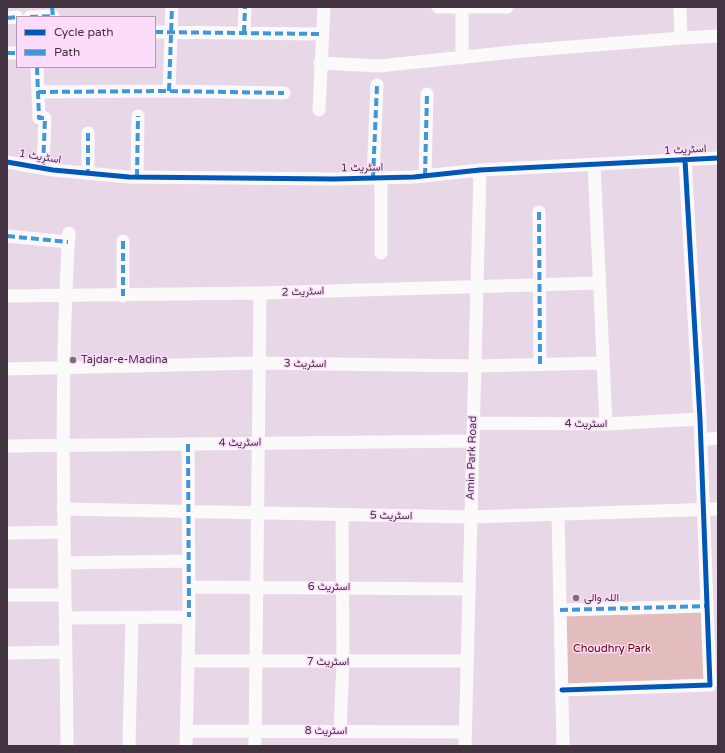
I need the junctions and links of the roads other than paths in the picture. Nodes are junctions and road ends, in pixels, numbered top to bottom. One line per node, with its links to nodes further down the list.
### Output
1 (172, 7): 11 (street)
2 (245, 7): 12 (street)
3 (324, 7): 13 (street)
4 (438, 7): 7 (street)
5 (507, 7): 7 (street)
6 (680, 7): 15 (street)
7 (462, 8): 16 (street)
8 (53, 13): 9 (street)
9 (36, 16)
10 (156, 32): 11 (street)
11 (171, 32): 12 (street); 20 (street)
12 (244, 33): 13 (street)
13 (321, 34): 17 (street)
14 (718, 36): 15 (street)
15 (681, 38): 16 (street)
16 (462, 58): 17 (street)
17 (320, 63): 24 (street)
18 (38, 68): 21 (street)
19 (377, 85): 36 (street)
20 (169, 91): 21 (street); 22 (street)
21 (38, 92): 31 (street)
22 (284, 93)
23 (427, 94): 34 (street)
24 (319, 110)
25 (138, 116): 35 (street)
26 (88, 132): 33 (street)
27 (718, 158): 28 (street, اسٹریٹ 1)
28 (685, 160): 30 (street, اسٹریٹ 1); 54 (street)
29 (7, 162): 31 (street, اسٹریٹ 1)
30 (594, 164): 32 (street, اسٹریٹ 1); 41 (street)
31 (43, 168): 33 (street, اسٹریٹ 1)
32 (480, 170): 34 (street, اسٹریٹ 1); 43 (street, Amin Park Road)
33 (88, 173): 35 (street, اسٹریٹ 1)
34 (425, 176): 36 (street, اسٹریٹ 1)
35 (137, 177): 36 (street, اسٹریٹ 1)
36 (377, 178): 40 (street)
37 (539, 212): 42 (street)
38 (7, 236): 46 (street)
39 (123, 241): 47 (street)
40 (381, 253)
41 (600, 283): 42 (street, اسٹریٹ 2); 49 (street)
42 (540, 285): 43 (street, اسٹریٹ 2); 50 (street)
43 (477, 287): 44 (street, اسٹریٹ 2); 51 (street, Amin Park Road)
44 (260, 293): 47 (street, اسٹریٹ 2); 48 (street)
45 (7, 296): 46 (street, اسٹریٹ 2)
46 (65, 296): 47 (street, اسٹریٹ 2); 52 (street)
47 (123, 296)
48 (259, 363): 51 (street, اسٹریٹ 3); 52 (street, اسٹریٹ 3); 60 (street)
49 (603, 363): 50 (street, اسٹریٹ 3); 56 (street)
50 (540, 364): 51 (street, اسٹریٹ 3)
51 (474, 366): 55 (street, Amin Park Road)
52 (63, 368): 53 (street, اسٹریٹ 3); 62 (street)
53 (7, 369)
54 (700, 419): 56 (street, اسٹریٹ 4); 58 (street)
55 (473, 423): 56 (street, اسٹریٹ 4); 59 (street, Amin Park Road)
56 (606, 424)
57 (718, 438): 58 (street)
58 (701, 440): 66 (street)
59 (473, 441): 60 (street, اسٹریٹ 4); 71 (street, Amin Park Road)
60 (257, 443): 61 (street, اسٹریٹ 4); 68 (street)
61 (188, 444): 62 (street, اسٹریٹ 4); 67 (street)
62 (63, 445): 63 (street, اسٹریٹ 4); 64 (street)
63 (7, 446)
64 (63, 509): 67 (street, اسٹریٹ 5); 72 (street)
65 (718, 509): 66 (street, اسٹریٹ 5)
66 (703, 510): 69 (street, اسٹریٹ 5); 80 (street)
67 (188, 512): 68 (street, اسٹریٹ 5); 74 (street)
68 (258, 514): 70 (street, اسٹریٹ 5); 77 (street)
69 (558, 514): 71 (street, اسٹریٹ 5); 84 (street)
70 (342, 515): 71 (street, اسٹریٹ 5); 78 (street)
71 (471, 517): 79 (street, Amin Park Road)
72 (63, 532): 73 (street); 75 (street)
73 (7, 533)
74 (188, 561): 75 (street); 76 (street)
75 (64, 563): 82 (street)
76 (189, 587): 77 (street, اسٹریٹ 6); 85 (street)
77 (258, 587): 78 (street, اسٹریٹ 6); 92 (street)
78 (343, 587): 79 (street, اسٹریٹ 6); 93 (street)
79 (469, 588): 91 (street, Amin Park Road)
80 (712, 590): 83 (street)
81 (7, 595): 82 (street)
82 (65, 595): 86 (street)
83 (707, 606): 84 (street); 94 (street)
84 (560, 610): 94 (street)
85 (189, 617): 87 (street); 90 (street)
86 (66, 618): 87 (street); 88 (street)
87 (132, 618): 100 (street)
88 (66, 652): 89 (street); 99 (street)
89 (7, 653)
90 (189, 661): 92 (street, اسٹریٹ 7); 95 (street)
91 (467, 661): 93 (street, اسٹریٹ 7); 98 (street, Amin Park Road)
92 (255, 662): 93 (street, اسٹریٹ 7); 96 (street)
93 (343, 662): 97 (street)
94 (562, 690): 104 (street)
95 (186, 731): 96 (street, اسٹریٹ 8); 101 (street)
96 (255, 731): 97 (street, اسٹریٹ 8); 102 (street)
97 (340, 731): 98 (street, اسٹریٹ 8)
98 (465, 732): 103 (street, Amin Park Road)
99 (67, 746)
100 (129, 746)
101 (186, 746)
102 (255, 746)
103 (465, 746)
104 (563, 746)

